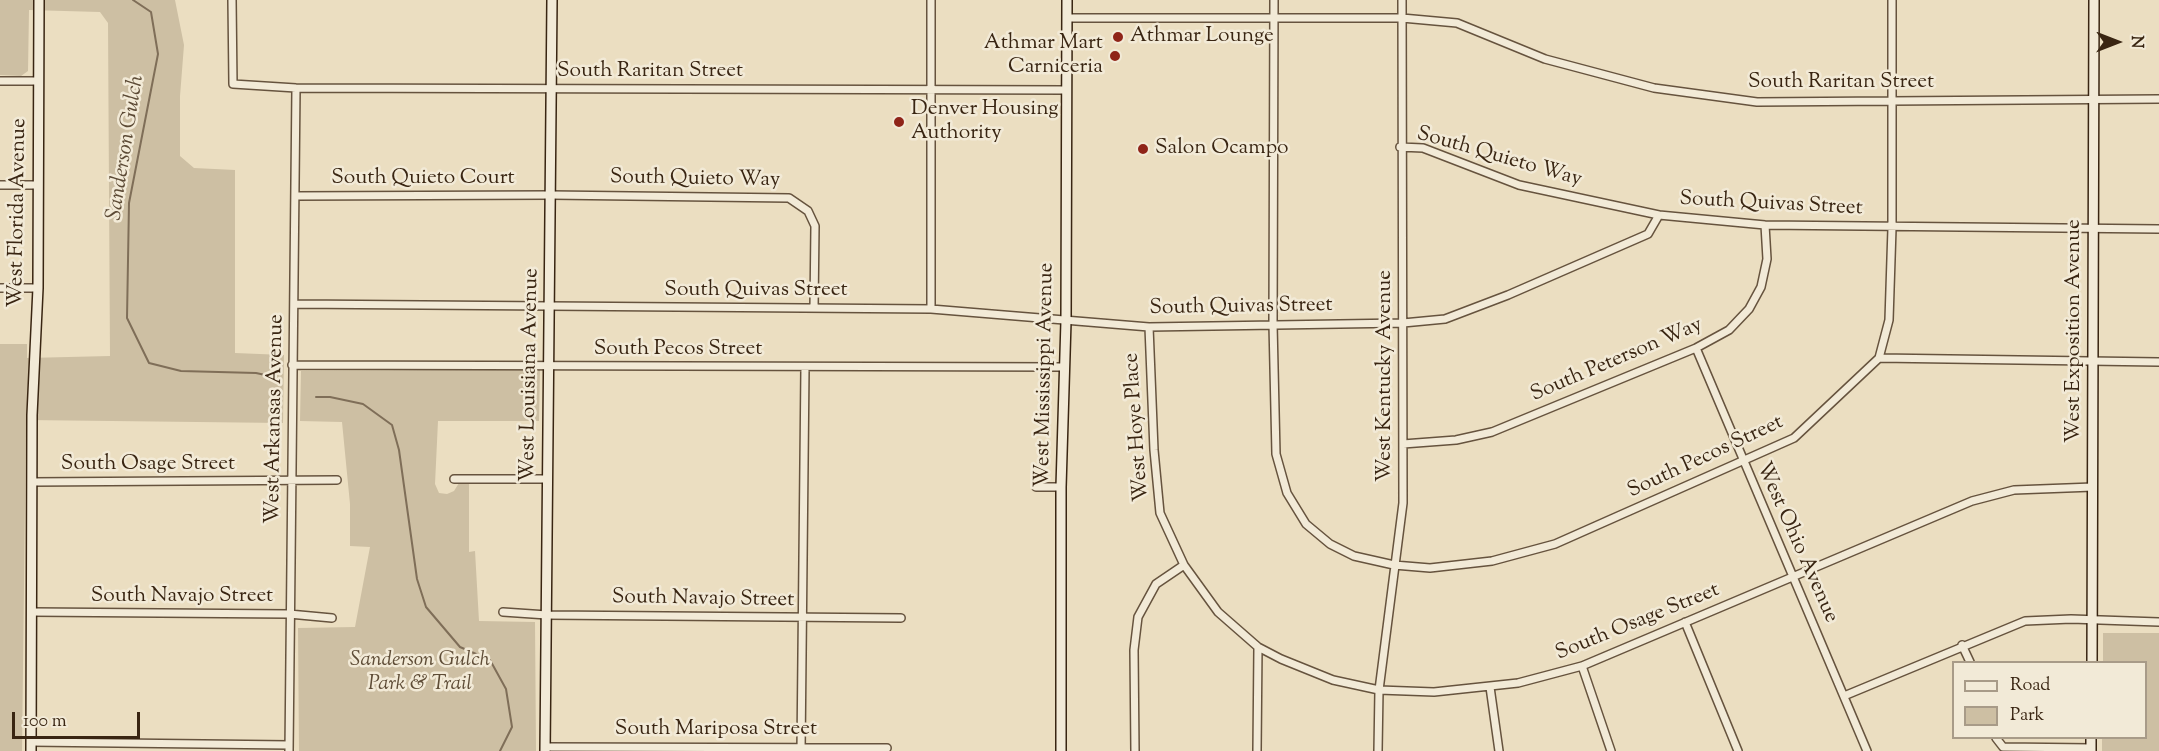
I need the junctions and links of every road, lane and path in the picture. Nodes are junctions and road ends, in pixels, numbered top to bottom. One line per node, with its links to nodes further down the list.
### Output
1 (39, 0): 14 (street, West Florida Avenue)
2 (232, 0): 15 (street, South Raritan Street)
3 (552, 0): 16 (street, West Louisiana Avenue)
4 (931, 0): 17 (street)
5 (1067, 0): 10 (street, West Mississippi Avenue)
6 (1274, 0): 11 (street, South Pecos Street)
7 (1402, 0): 12 (street, West Kentucky Avenue)
8 (1892, 0): 19 (street)
9 (2094, 0): 20 (street, West Exposition Avenue)
10 (1067, 18): 11 (street, South Raritan Street); 18 (street, West Mississippi Avenue)
11 (1274, 18): 12 (street, South Raritan Street); 40 (street, South Pecos Street)
12 (1402, 18): 19 (street, South Raritan Street); 22 (street, West Kentucky Avenue)
13 (0, 81): 14 (street)
14 (38, 81): 24 (street, West Florida Avenue)
15 (296, 88): 16 (street, South Raritan Street); 26 (street, West Arkansas Avenue)
16 (552, 89): 17 (street, South Raritan Street); 25 (street, West Louisiana Avenue)
17 (930, 89): 18 (street, South Raritan Street); 37 (street)
18 (1067, 90): 38 (street, West Mississippi Avenue)
19 (1892, 99): 20 (street, South Raritan Street); 29 (street)
20 (2093, 99): 21 (street, South Raritan Street); 30 (street, West Exposition Avenue)
21 (2159, 99)
22 (1400, 147): 27 (street, South Quieto Way); 39 (street, West Kentucky Avenue)
23 (0, 185): 24 (street)
24 (38, 185): 33 (street, West Florida Avenue)
25 (551, 195): 26 (street, South Quieto Court); 35 (street, West Louisiana Avenue); 36 (street, South Quieto Way)
26 (295, 196): 34 (street, West Arkansas Avenue)
27 (1659, 215): 28 (street, South Quivas Street); 39 (street, South Quivas Street)
28 (1765, 225): 29 (street, South Quivas Street); 42 (street, South Peterson Way)
29 (1892, 228): 30 (street, South Quivas Street); 43 (street)
30 (2092, 229): 31 (street, South Quivas Street); 44 (street, West Exposition Avenue)
31 (2159, 229)
32 (0, 288): 33 (street)
33 (38, 288): 56 (street, West Florida Avenue)
34 (295, 304): 35 (street, South Quivas Street); 46 (street, West Arkansas Avenue)
35 (549, 306): 36 (street, South Quivas Street); 47 (street, West Louisiana Avenue)
36 (814, 308): 37 (street, South Quivas Street)
37 (931, 309): 38 (street, South Quivas Street)
38 (1066, 321): 41 (street, South Quivas Street); 49 (street, West Mississippi Avenue)
39 (1402, 323): 40 (street, South Quivas Street); 50 (street, West Kentucky Avenue)
40 (1273, 324): 41 (street, South Quivas Street); 61 (street, South Pecos Street)
41 (1149, 327): 60 (street, West Hoye Place)
42 (1696, 348): 50 (street, South Peterson Way); 51 (street, West Ohio Avenue)
43 (1879, 358): 44 (street); 51 (street, South Pecos Street)
44 (2093, 362): 45 (street); 59 (street, West Exposition Avenue)
45 (2159, 362)
46 (292, 365): 47 (street, South Pecos Street); 54 (street, West Arkansas Avenue)
47 (549, 366): 48 (street, South Pecos Street); 52 (street, West Louisiana Avenue)
48 (805, 367): 49 (street, South Pecos Street); 68 (street)
49 (1065, 367): 58 (street, West Mississippi Avenue)
50 (1403, 444): 61 (street, West Kentucky Avenue)
51 (1743, 463): 61 (street, South Pecos Street); 62 (street, West Ohio Avenue)
52 (548, 478): 53 (street); 66 (street, West Louisiana Avenue)
53 (454, 479)
54 (291, 480): 55 (street, South Osage Street); 56 (street, South Osage Street); 65 (street, West Arkansas Avenue)
55 (337, 480)
56 (32, 482): 63 (street, West Florida Avenue)
57 (1036, 488): 58 (street)
58 (1061, 488): 88 (street, West Mississippi Avenue)
59 (2092, 488): 62 (street, South Osage Street); 70 (street, West Exposition Avenue)
60 (1184, 565): 74 (street, South Osage Street); 89 (street)
61 (1394, 565): 79 (street, West Kentucky Avenue)
62 (1792, 577): 71 (street, South Osage Street); 80 (street, West Ohio Avenue)
63 (32, 612): 65 (street, South Navajo Street); 82 (street, West Florida Avenue)
64 (504, 612): 66 (street, South Navajo Street)
65 (289, 614): 67 (street, South Navajo Street); 83 (street, West Arkansas Avenue)
66 (547, 615): 68 (street, South Navajo Street); 85 (street, West Louisiana Avenue)
67 (332, 618)
68 (802, 618): 69 (street, South Navajo Street); 86 (street)
69 (901, 618)
70 (2092, 620): 72 (street); 73 (street); 76 (street, West Exposition Avenue)
71 (1684, 622): 77 (street, South Osage Street); 94 (street)
72 (2159, 622)
73 (1962, 645): 75 (street); 80 (street)
74 (1258, 647): 79 (street, South Osage Street); 90 (street)
75 (1969, 661)
76 (2092, 661)
77 (1582, 666): 78 (street, South Osage Street); 93 (street)
78 (1490, 687): 79 (street, South Osage Street); 92 (street)
79 (1379, 690): 91 (street, West Kentucky Avenue)
80 (1844, 696): 95 (street, West Ohio Avenue)
81 (1997, 739): 87 (street)
82 (31, 747): 83 (street)
83 (289, 748)
84 (887, 748): 86 (street, South Mariposa Street)
85 (545, 749): 86 (street, South Mariposa Street)
86 (801, 749)
87 (2091, 750)
88 (1061, 751)
89 (1135, 751)
90 (1257, 751)
91 (1378, 751)
92 (1499, 751)
93 (1611, 751)
94 (1738, 751)
95 (1867, 751)

